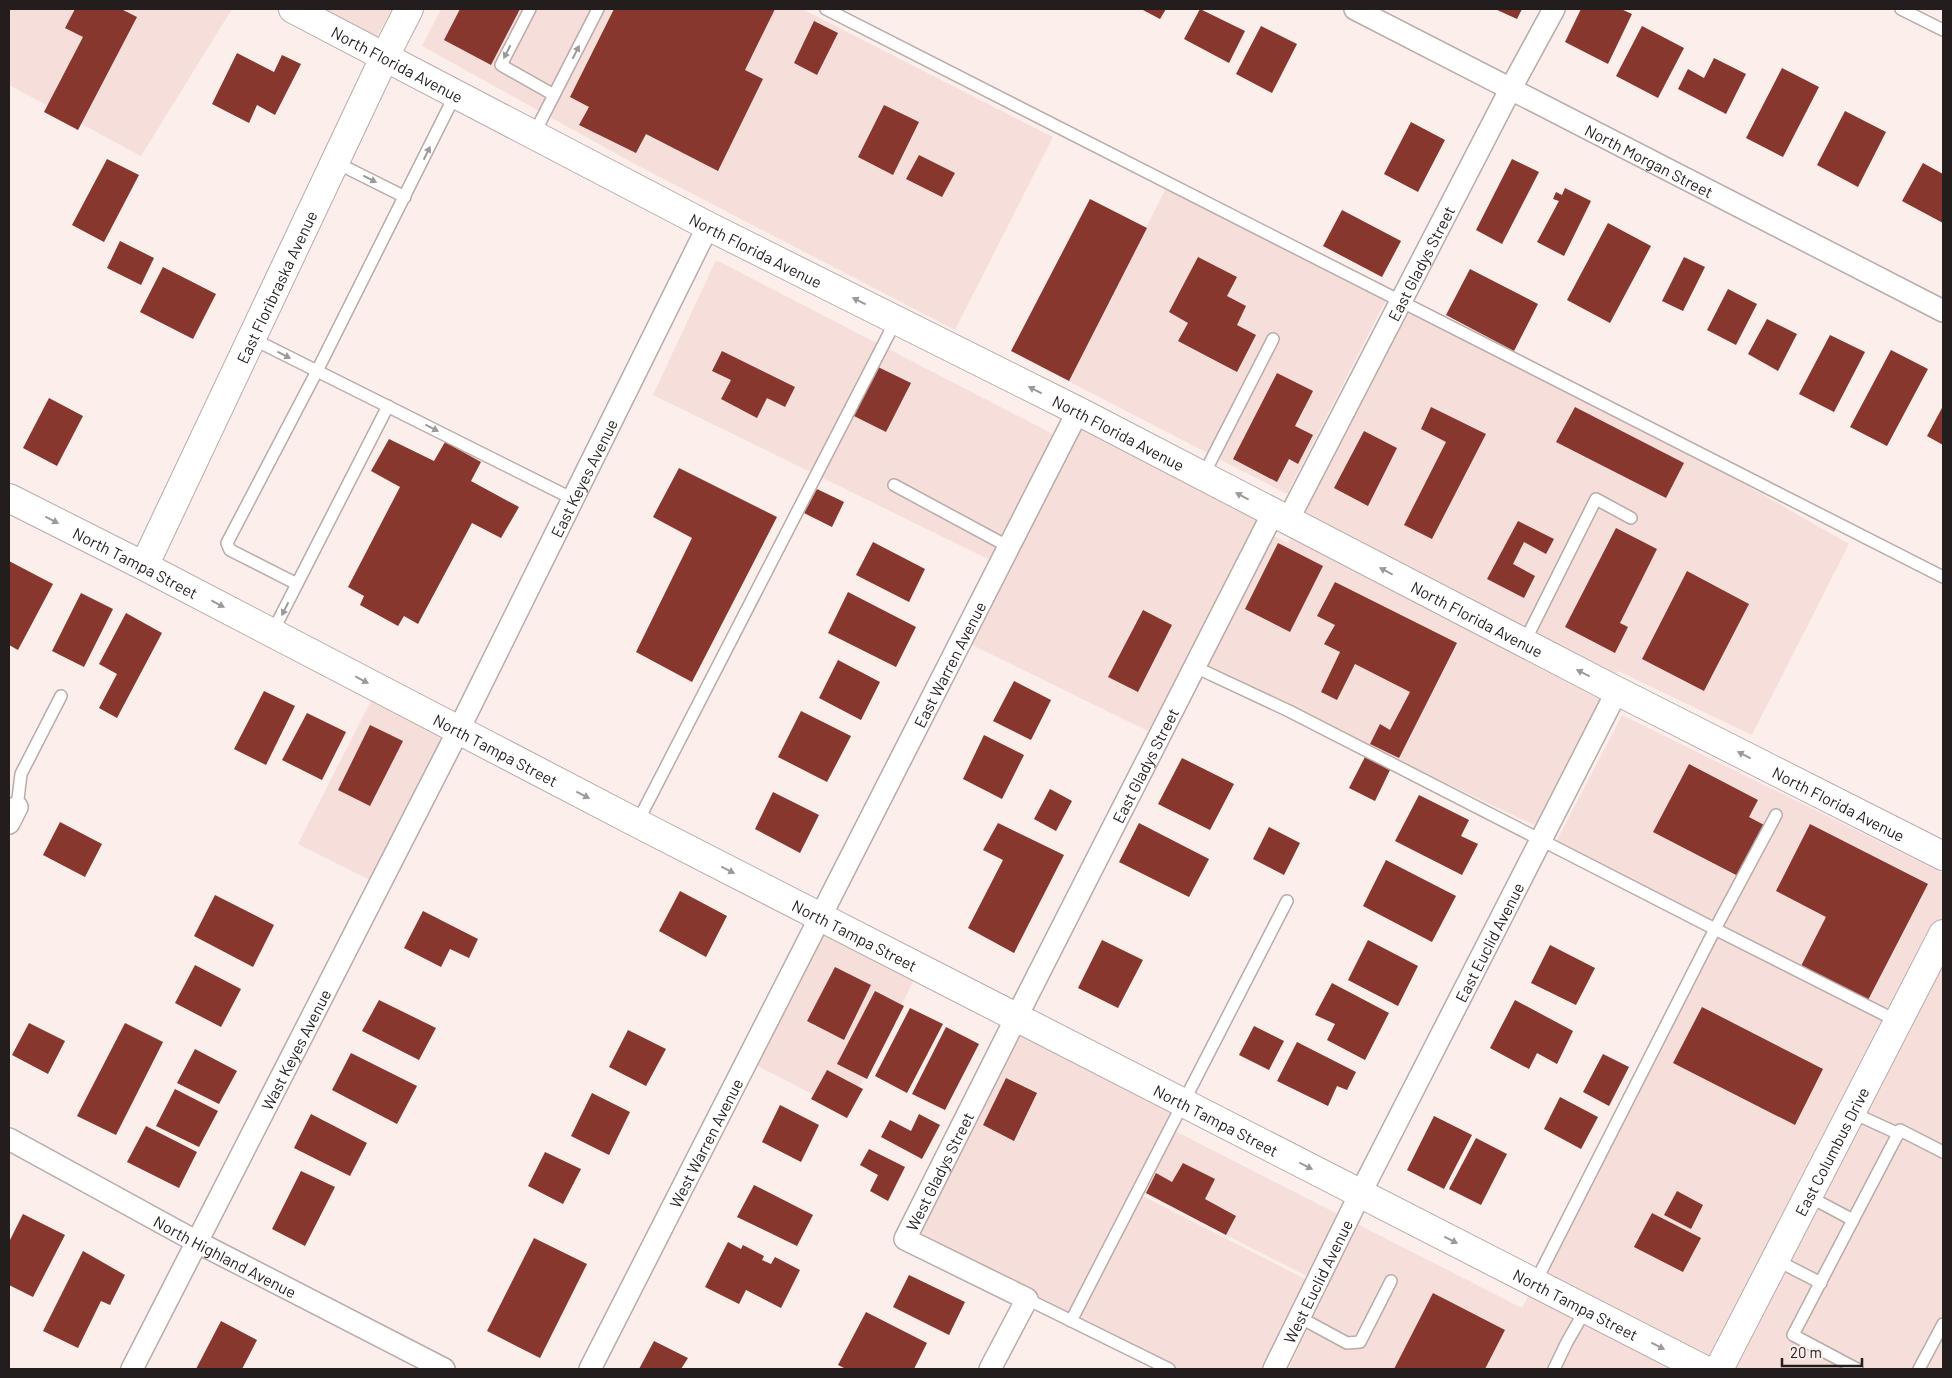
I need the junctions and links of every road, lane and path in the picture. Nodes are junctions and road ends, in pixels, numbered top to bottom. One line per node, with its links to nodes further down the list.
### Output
1 (293, 9): 10 (main road, North Florida Avenue)
2 (409, 9): 10 (main road, East Floribraska Avenue)
3 (530, 9): 13 (lane, one-way to 13)
4 (598, 9): 13 (lane, one-way to 4)
5 (826, 9): 18 (lane)
6 (1355, 9): 11 (street, North Morgan Street)
7 (1554, 9): 11 (street, East Gladys Street)
8 (1901, 9): 9 (lane)
9 (1943, 30)
10 (385, 56): 12 (main road, North Florida Avenue); 15 (main road, East Floribraska Avenue)
11 (1511, 88): 18 (street, East Gladys Street); 19 (street, North Morgan Street)
12 (456, 93): 14 (main road, North Florida Avenue); 16 (lane, one-way to 12)
13 (554, 95): 14 (lane)
14 (534, 134): 17 (main road, North Florida Avenue)
15 (335, 162): 16 (lane, one-way to 16); 21 (main road, East Floribraska Avenue)
16 (405, 197): 23 (lane)
17 (708, 226): 20 (main road, North Florida Avenue, one-way to 17); 29 (street, East Keyes Avenue)
18 (1402, 301): 30 (street, East Gladys Street); 34 (lane)
19 (1943, 311)
20 (896, 320): 25 (main road, North Florida Avenue, one-way to 20); 44 (lane)
21 (251, 338): 23 (lane, one-way to 23); 33 (main road, East Floribraska Avenue)
22 (1273, 339): 26 (lane)
23 (317, 371): 24 (lane); 35 (lane)
24 (388, 406): 29 (lane, one-way to 29); 35 (lane)
25 (1078, 411): 26 (main road, North Florida Avenue); 32 (street, East Warren Avenue)
26 (1203, 476): 30 (main road, North Florida Avenue, one-way to 26)
27 (894, 485): 32 (lane)
28 (9, 498): 33 (main road, North Tampa Street, one-way to 33)
29 (573, 499): 41 (street, East Keyes Avenue)
30 (1281, 516): 37 (main road, North Florida Avenue, one-way to 30); 38 (street, East Gladys Street)
31 (1631, 518): 37 (lane)
32 (1009, 547): 48 (street, East Warren Avenue)
33 (144, 566): 36 (main road, North Tampa Street, one-way to 36)
34 (1943, 577)
35 (297, 584): 36 (lane, one-way to 36)
36 (272, 633): 41 (main road, North Tampa Street, one-way to 41)
37 (1524, 642): 39 (main road, North Florida Avenue, one-way to 37)
38 (1195, 667): 45 (lane); 51 (street, East Gladys Street)
39 (1617, 691): 45 (street, East Euclid Avenue); 46 (main road, North Florida Avenue, one-way to 39)
40 (61, 696): 43 (lane)
41 (458, 731): 44 (main road, North Tampa Street, one-way to 44); 61 (street, Wast Keyes Avenue)
42 (1776, 814): 49 (lane)
43 (13, 815)
44 (637, 823): 48 (main road, North Tampa Street, one-way to 48)
45 (1541, 840): 49 (lane); 58 (street, East Euclid Avenue)
46 (1943, 856)
47 (1287, 901): 53 (lane)
48 (821, 918): 51 (main road, North Tampa Street); 73 (street, West Warren Avenue)
49 (1715, 929): 52 (lane); 64 (lane)
50 (1943, 934): 52 (main road, East Columbus Drive)
51 (1016, 1018): 53 (main road, North Tampa Street); 66 (street, West Gladys Street)
52 (1897, 1022): 54 (main road, East Columbus Drive)
53 (1183, 1103): 58 (main road, North Tampa Street, one-way to 58); 69 (lane)
54 (1851, 1112): 55 (lane); 59 (main road, East Columbus Drive)
55 (1898, 1134): 57 (lane); 60 (lane)
56 (9, 1139): 61 (street, North Highland Avenue)
57 (1943, 1152)
58 (1360, 1194): 64 (main road, North Tampa Street, one-way to 64); 68 (street, West Euclid Avenue)
59 (1808, 1196): 60 (lane); 62 (main road, East Columbus Drive)
60 (1853, 1220): 65 (lane)
61 (197, 1242): 71 (street, Wast Keyes Avenue); 72 (street, North Highland Avenue)
62 (1776, 1260): 65 (lane); 79 (main road, East Columbus Drive)
63 (1391, 1281): 68 (lane)
64 (1535, 1283): 67 (main road, North Tampa Street)
65 (1820, 1283): 80 (lane)
66 (1027, 1299): 69 (lane); 74 (street)
67 (1586, 1309): 77 (lane); 78 (main road, North Tampa Street, one-way to 78)
68 (1299, 1317): 76 (street, West Euclid Avenue)
69 (1071, 1321): 75 (lane)
70 (1943, 1324): 81 (lane)
71 (132, 1369)
72 (444, 1369)
73 (590, 1369)
74 (990, 1369)
75 (1169, 1369)
76 (1274, 1369)
77 (1554, 1369)
78 (1703, 1369)
79 (1720, 1369)
80 (1857, 1369)
81 (1919, 1369)

